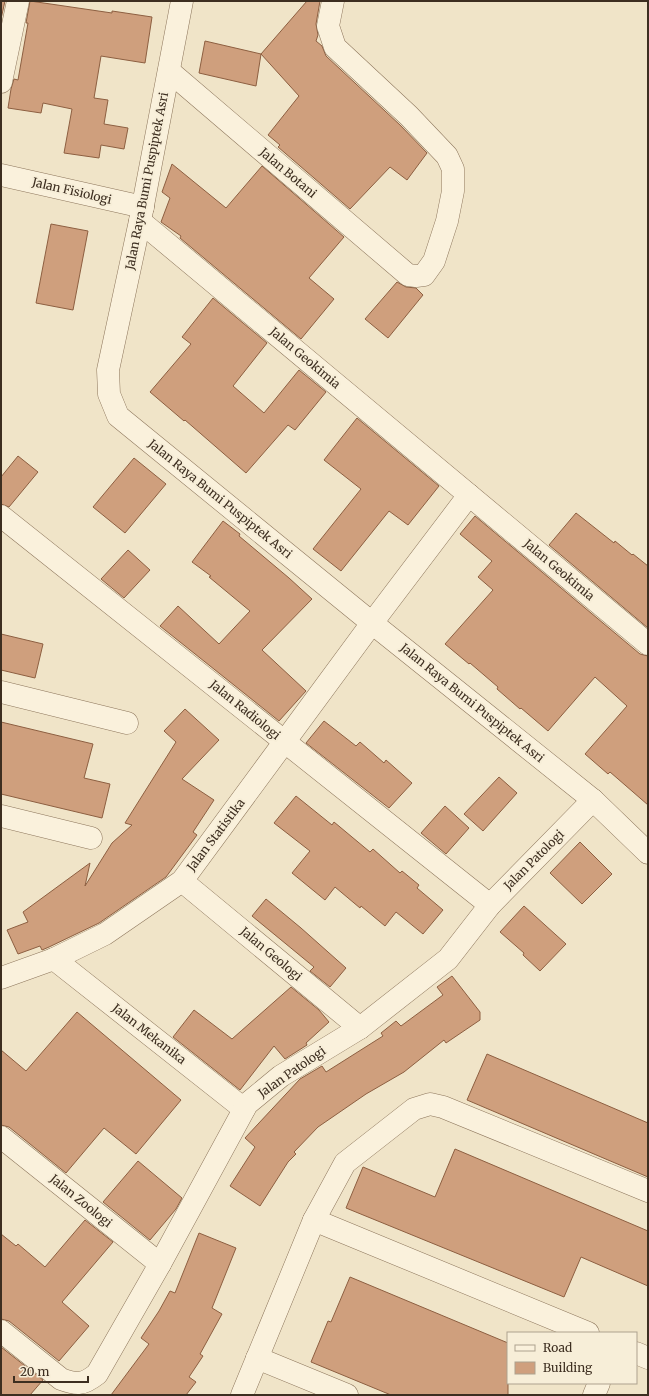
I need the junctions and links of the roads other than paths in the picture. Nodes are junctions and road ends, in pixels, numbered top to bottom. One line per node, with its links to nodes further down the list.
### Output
1 (18, 1): 5 (street)
2 (182, 1): 4 (street, Jalan Raya Bumi Puspiptek Asri)
3 (333, 1): 4 (street, Jalan Botani)
4 (168, 72): 7 (street, Jalan Raya Bumi Puspiptek Asri)
5 (1, 82)
6 (1, 175): 7 (street, Jalan Fisiologi)
7 (141, 214): 8 (street, Jalan Geokimia); 10 (street, Jalan Raya Bumi Puspiptek Asri)
8 (469, 495): 10 (street); 11 (street, Jalan Geokimia)
9 (1, 516): 14 (street, Jalan Radiologi)
10 (372, 624): 14 (street, Jalan Statistika); 15 (street, Jalan Raya Bumi Puspiptek Asri)
11 (648, 644)
12 (1, 692): 13 (street)
13 (127, 723)
14 (285, 742): 19 (street, Jalan Statistika); 20 (street, Jalan Radiologi)
15 (593, 800): 18 (street, Jalan Raya Bumi Puspiptek Asri); 20 (street, Jalan Patologi)
16 (6, 820): 17 (street)
17 (91, 838)
18 (648, 853)
19 (182, 881): 21 (street, Jalan Statistika); 23 (street, Jalan Geologi)
20 (490, 905): 23 (street, Jalan Patologi)
21 (54, 959): 22 (street, Jalan Statistika); 24 (street, Jalan Mekanika)
22 (1, 978)
23 (360, 1028): 24 (street, Jalan Patologi)
24 (244, 1109): 28 (street, Jalan Patologi)
25 (1, 1137): 28 (street, Jalan Zoologi)
26 (648, 1191): 27 (street)
27 (314, 1220): 30 (street); 32 (street)
28 (160, 1264): 29 (street, Jalan Patologi)
29 (1, 1331)
30 (586, 1332)
31 (637, 1353): 33 (street)
32 (258, 1358): 35 (street); 36 (street)
33 (648, 1358)
34 (599, 1384): 37 (street)
35 (242, 1395)
36 (347, 1395)
37 (594, 1395)

